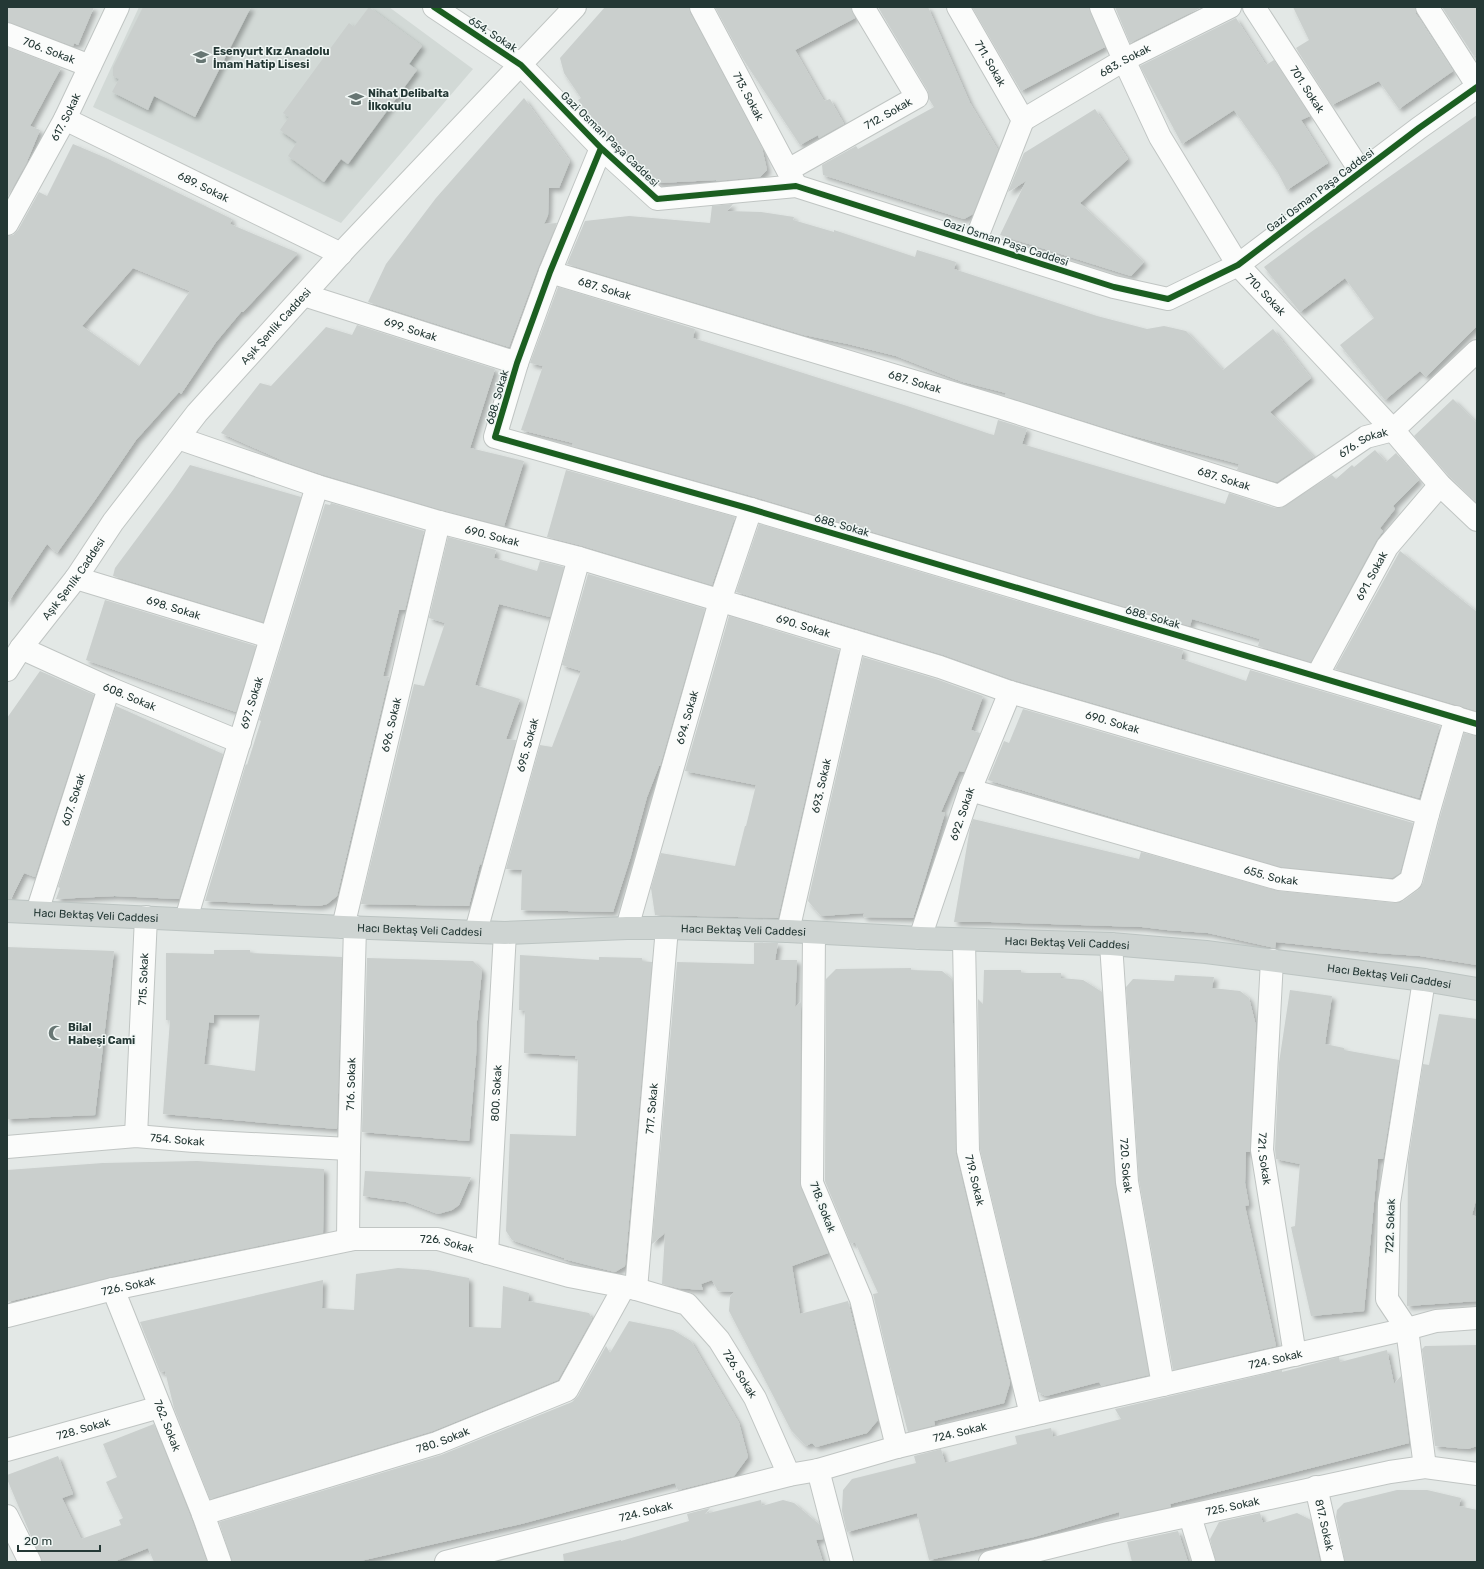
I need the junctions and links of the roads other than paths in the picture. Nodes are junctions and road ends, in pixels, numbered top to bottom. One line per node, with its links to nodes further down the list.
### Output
1 (118, 7): 14 (street, 617. Sokak)
2 (434, 7): 13 (street, 654. Sokak)
3 (575, 7): 13 (street, Aşık Şenlik Caddesi)
4 (701, 7): 20 (street, 713. Sokak)
5 (863, 7): 20 (street, 712. Sokak)
6 (958, 7): 17 (street, 711. Sokak)
7 (1101, 7): 12 (street, 710. Sokak)
8 (1230, 7): 12 (street, 683. Sokak)
9 (1254, 7): 19 (street, 701. Sokak)
10 (1427, 7): 15 (street)
11 (7, 34): 14 (street, 706. Sokak)
12 (1124, 60): 17 (street, 683. Sokak); 24 (street, 710. Sokak)
13 (521, 65): 18 (street, Gazi Osman Paşa Caddesi); 23 (street, Aşık Şenlik Caddesi)
14 (90, 66): 16 (street, 617. Sokak)
15 (1477, 86): 19 (street, Gazi Osman Paşa Caddesi)
16 (65, 119): 21 (street, 617. Sokak); 23 (street, 689. Sokak)
17 (1022, 120): 22 (street)
18 (601, 148): 20 (street, Gazi Osman Paşa Caddesi); 25 (street, 688. Sokak)
19 (1361, 172): 24 (street, Gazi Osman Paşa Caddesi)
20 (792, 178): 22 (street, Gazi Osman Paşa Caddesi)
21 (7, 224)
22 (975, 242): 24 (street, Gazi Osman Paşa Caddesi)
23 (341, 254): 26 (street, Aşık Şenlik Caddesi)
24 (1238, 264): 29 (street, 710. Sokak)
25 (550, 272): 28 (street, 688. Sokak); 33 (street, 687. Sokak)
26 (304, 295): 28 (street, 699. Sokak); 30 (street, Aşık Şenlik Caddesi)
27 (1477, 351): 29 (street, 676. Sokak)
28 (517, 363): 34 (street, 688. Sokak)
29 (1393, 430): 31 (street, 710. Sokak); 33 (street, 676. Sokak)
30 (178, 438): 32 (street, 690. Sokak); 38 (street, Aşık Şenlik Caddesi)
31 (1440, 485): 35 (street, 710. Sokak); 44 (street, 691. Sokak)
32 (316, 486): 36 (street, 690. Sokak); 40 (street, 697. Sokak)
33 (1279, 496)
34 (751, 509): 39 (street, 694. Sokak); 44 (street, 688. Sokak)
35 (1477, 520)
36 (439, 522): 37 (street, 690. Sokak); 56 (street, 696. Sokak)
37 (579, 558): 39 (street, 690. Sokak); 59 (street, 695. Sokak)
38 (76, 578): 40 (street, 698. Sokak); 42 (street, Aşık Şenlik Caddesi)
39 (720, 601): 41 (street, 690. Sokak); 57 (street, 694. Sokak)
40 (270, 637): 49 (street, 697. Sokak)
41 (854, 641): 46 (street, 690. Sokak); 60 (street, 693. Sokak)
42 (21, 648): 43 (street, Aşık Şenlik Caddesi); 45 (street, 608. Sokak)
43 (7, 670)
44 (1317, 676): 47 (street, 688. Sokak)
45 (109, 688): 49 (street, 608. Sokak); 53 (street, 607. Sokak)
46 (1010, 692): 50 (street, 692. Sokak); 51 (street, 690. Sokak)
47 (1456, 717): 48 (street, 688. Sokak); 51 (street, 655. Sokak)
48 (1477, 724)
49 (240, 742): 55 (street, 697. Sokak)
50 (970, 790): 51 (street, 655. Sokak); 63 (street, 692. Sokak)
51 (1428, 814)
52 (7, 911): 53 (main road, Hacı Bektaş Veli Caddesi)
53 (37, 912): 54 (main road, Hacı Bektaş Veli Caddesi)
54 (146, 917): 55 (main road, Hacı Bektaş Veli Caddesi); 69 (street, 715. Sokak)
55 (186, 919): 56 (main road, Hacı Bektaş Veli Caddesi)
56 (349, 927): 59 (main road, Hacı Bektaş Veli Caddesi); 71 (street, 716. Sokak)
57 (627, 928): 58 (main road, Hacı Bektaş Veli Caddesi); 61 (main road, Hacı Bektaş Veli Caddesi)
58 (667, 928): 60 (main road, Hacı Bektaş Veli Caddesi); 74 (street, 717. Sokak)
59 (476, 931): 61 (main road, Hacı Bektaş Veli Caddesi)
60 (788, 931): 62 (main road, Hacı Bektaş Veli Caddesi)
61 (505, 933): 73 (street, 800. Sokak)
62 (814, 933): 63 (main road, Hacı Bektaş Veli Caddesi); 83 (street, 718. Sokak)
63 (920, 938): 64 (main road, Hacı Bektaş Veli Caddesi)
64 (964, 940): 65 (main road, Hacı Bektaş Veli Caddesi); 82 (street, 719. Sokak)
65 (1110, 944): 66 (main road, Hacı Bektaş Veli Caddesi); 80 (street, 720. Sokak)
66 (1272, 960): 67 (main road, Hacı Bektaş Veli Caddesi); 79 (street, 721. Sokak)
67 (1424, 980): 68 (main road, Hacı Bektaş Veli Caddesi); 78 (street, 722. Sokak)
68 (1477, 990)
69 (136, 1136): 70 (street, 754. Sokak); 71 (street, 754. Sokak)
70 (7, 1147)
71 (348, 1149): 72 (street, 716. Sokak)
72 (348, 1240): 73 (street, 726. Sokak); 75 (street, 726. Sokak)
73 (487, 1253): 74 (street, 726. Sokak)
74 (630, 1288): 88 (street, 726. Sokak); 90 (street, 780. Sokak)
75 (113, 1289): 76 (street, 726. Sokak); 81 (street, 762. Sokak)
76 (7, 1316)
77 (1477, 1318): 78 (street, 724. Sokak)
78 (1407, 1329): 79 (street, 724. Sokak); 85 (street, 722. Sokak)
79 (1295, 1354): 80 (street, 724. Sokak)
80 (1163, 1385): 82 (street, 724. Sokak)
81 (160, 1407): 84 (street, 728. Sokak); 90 (street, 762. Sokak)
82 (1031, 1415): 83 (street, 724. Sokak)
83 (898, 1447): 86 (street, 724. Sokak)
84 (7, 1450)
85 (1425, 1467): 87 (street, 725. Sokak); 89 (street, 725. Sokak)
86 (818, 1470): 88 (street, 724. Sokak); 96 (street)
87 (1477, 1474)
88 (789, 1475): 95 (street, 724. Sokak)
89 (1316, 1487): 92 (street, 725. Sokak); 99 (street, 817. Sokak)
90 (203, 1514): 94 (street, 762. Sokak)
91 (7, 1516): 93 (street)
92 (1190, 1516): 97 (street, 725. Sokak); 98 (street)
93 (30, 1562)
94 (220, 1562)
95 (446, 1562)
96 (842, 1562)
97 (990, 1562)
98 (1204, 1562)
99 (1333, 1562)

